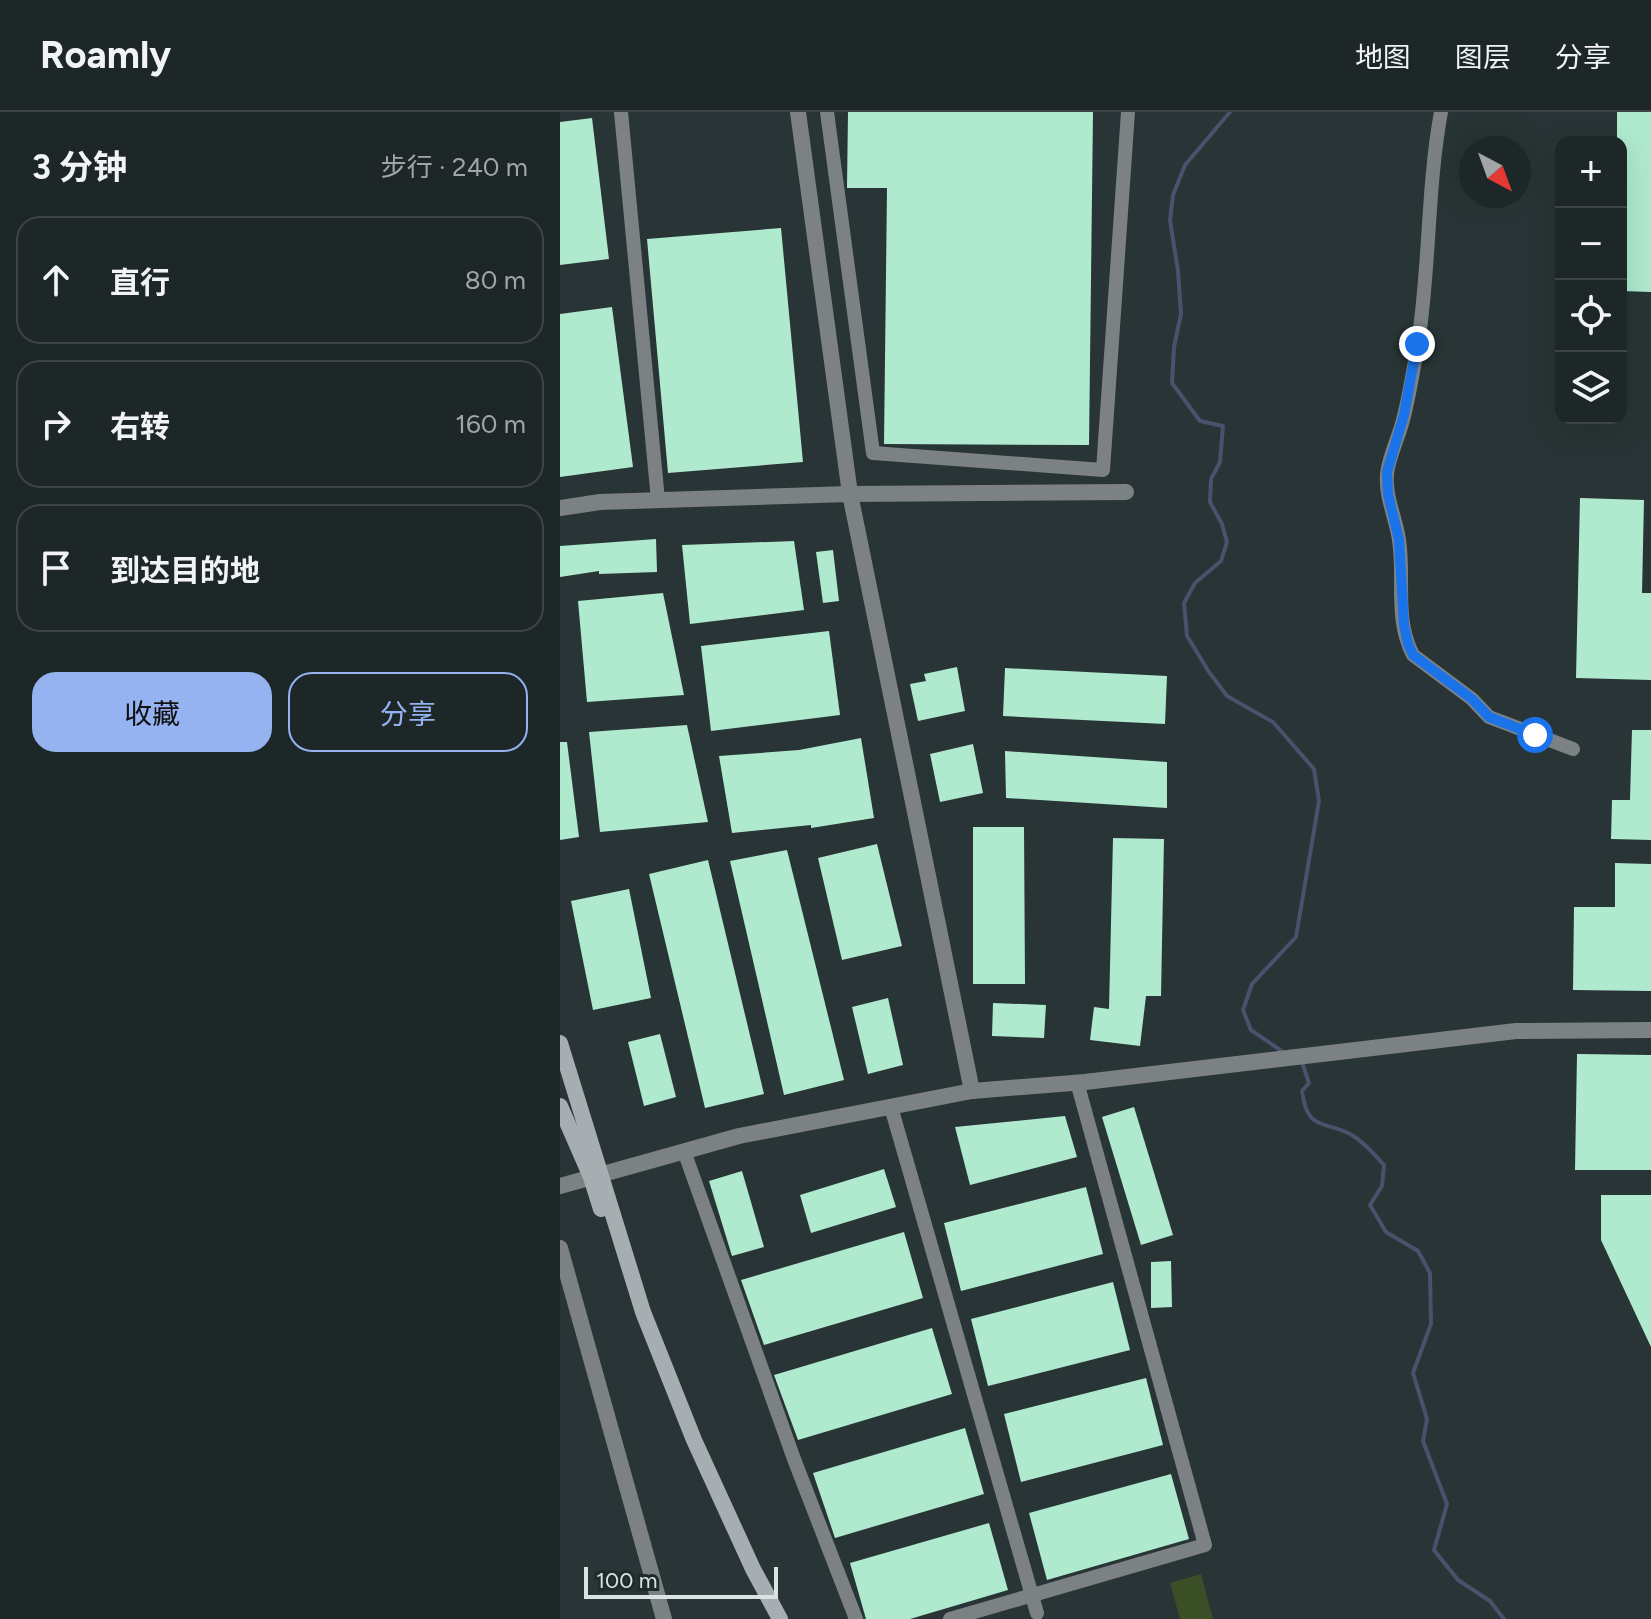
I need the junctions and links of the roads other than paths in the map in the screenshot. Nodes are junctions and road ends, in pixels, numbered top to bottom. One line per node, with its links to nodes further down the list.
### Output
1 (621, 112): 8 (street)
2 (798, 112): 7 (street)
3 (827, 112): 4 (street)
4 (1128, 112)
5 (1441, 112): 10 (street)
6 (1126, 492): 7 (street)
7 (850, 494): 8 (street); 14 (street)
8 (658, 500): 9 (street)
9 (560, 508)
10 (1573, 749)
11 (1651, 1030): 13 (street)
12 (560, 1043): 18 (main road)
13 (1077, 1082): 14 (street); 21 (street)
14 (972, 1091): 16 (street)
15 (560, 1106): 18 (main road)
16 (891, 1107): 17 (street); 21 (street)
17 (684, 1151): 18 (street); 26 (street)
18 (596, 1175): 19 (street); 24 (main road); 25 (main road)
19 (560, 1186)
20 (560, 1248): 23 (street)
21 (1032, 1595): 22 (street); 27 (street)
22 (1037, 1613)
23 (664, 1619)
24 (769, 1619)
25 (780, 1619)
26 (856, 1619)
27 (950, 1619)

